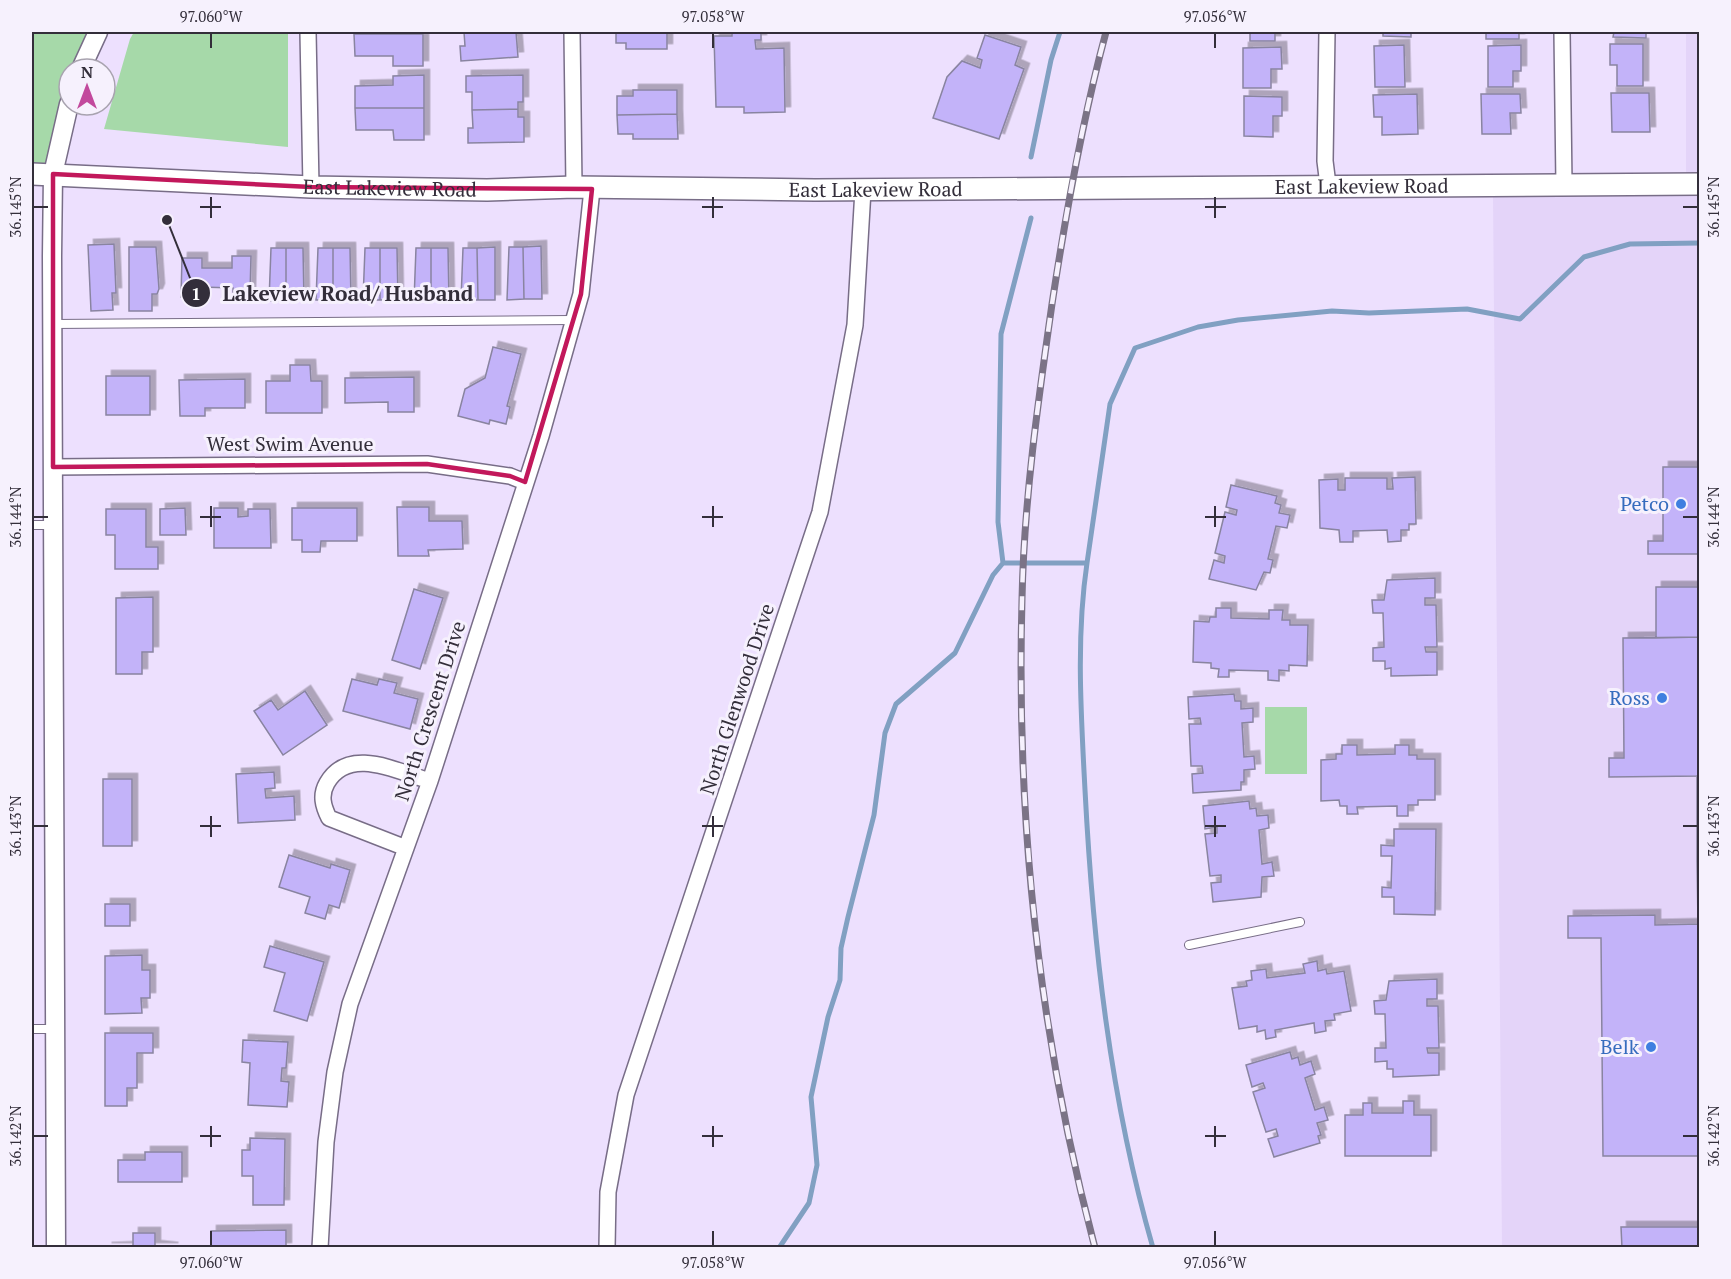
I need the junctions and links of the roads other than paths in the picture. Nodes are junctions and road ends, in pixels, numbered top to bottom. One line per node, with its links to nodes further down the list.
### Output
1 (98, 32): 6 (street)
2 (308, 32): 13 (street)
3 (572, 32): 14 (street, North Crescent Drive)
4 (1327, 32): 11 (street)
5 (1562, 32): 12 (street)
6 (87, 57)
7 (66, 117): 9 (street)
8 (32, 174): 9 (main road, East Lakeview Road)
9 (53, 174): 13 (main road, East Lakeview Road); 17 (street)
10 (1700, 184): 12 (main road, East Lakeview Road)
11 (1328, 185): 12 (main road, East Lakeview Road); 15 (main road, East Lakeview Road)
12 (1564, 185)
13 (311, 188): 14 (main road, East Lakeview Road)
14 (583, 188): 15 (main road, East Lakeview Road); 16 (street, North Crescent Drive)
15 (863, 190): 30 (street, North Glenwood Drive)
16 (572, 320): 17 (lane); 19 (street, North Crescent Drive)
17 (52, 324): 18 (street)
18 (53, 467): 19 (street, West Swim Avenue); 21 (street)
19 (525, 483): 22 (street, North Crescent Drive)
20 (32, 525): 21 (lane)
21 (54, 525): 27 (street)
22 (430, 781): 23 (street, North Crescent Drive); 23 (street)
23 (406, 848): 29 (street, North Crescent Drive)
24 (1300, 922): 25 (lane)
25 (1189, 945)
26 (32, 1029): 27 (lane)
27 (56, 1029): 28 (street)
28 (56, 1248)
29 (320, 1248)
30 (607, 1248)

